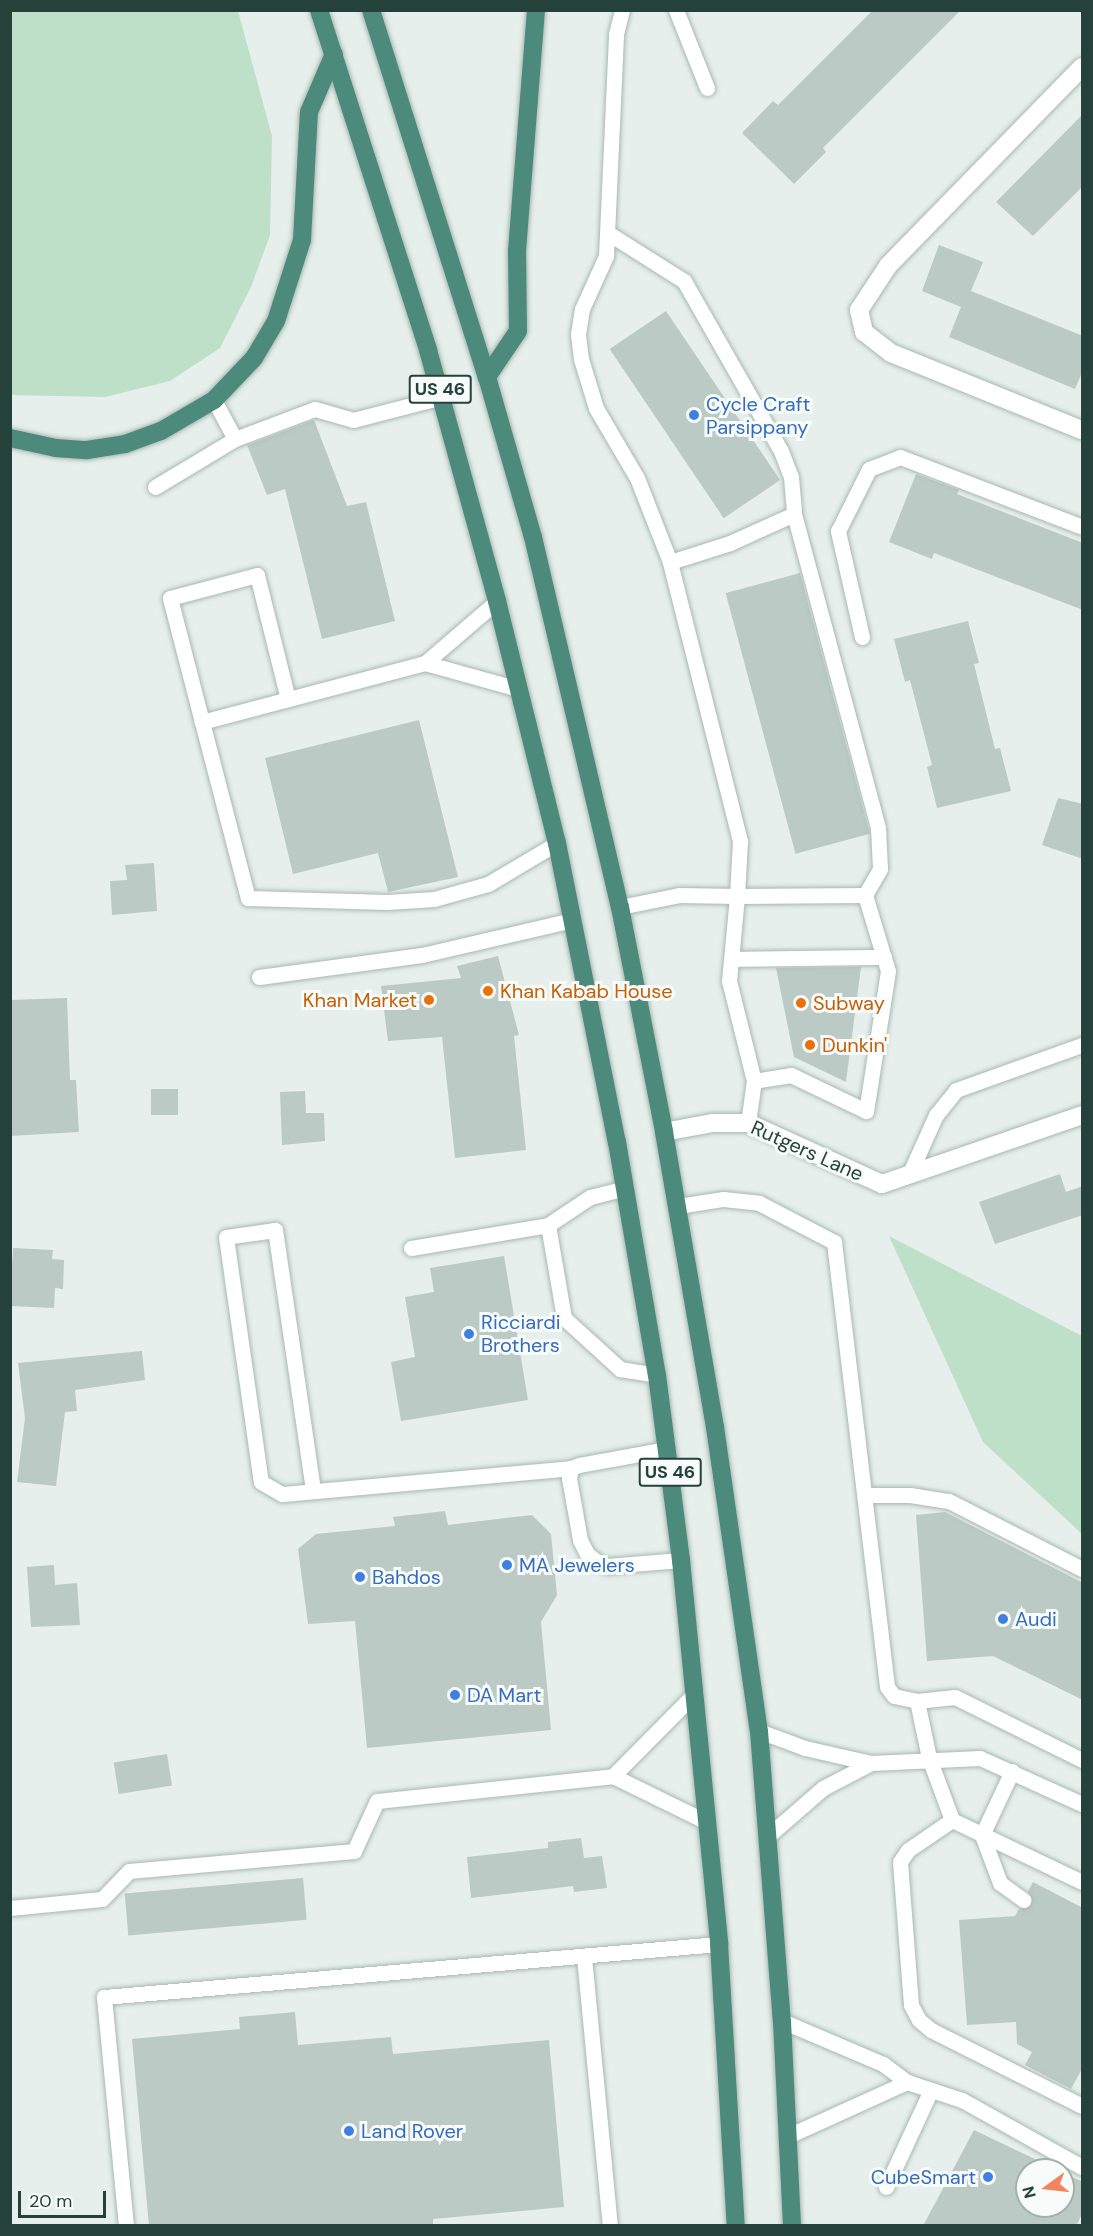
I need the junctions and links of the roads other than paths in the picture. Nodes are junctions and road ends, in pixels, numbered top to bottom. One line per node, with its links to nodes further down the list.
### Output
1 (319, 10): 6 (highway, US 46)
2 (371, 10): 10 (highway, US 46)
3 (536, 10): 10 (highway)
4 (622, 10): 9 (lane)
5 (676, 10): 8 (lane)
6 (334, 54): 11 (highway, US 46); 12 (highway)
7 (1083, 66): 13 (street)
8 (707, 88)
9 (608, 233): 17 (lane); 19 (lane)
10 (487, 378): 29 (highway, US 46)
11 (442, 397): 15 (lane); 20 (highway, US 46)
12 (214, 400): 14 (highway); 15 (lane)
13 (1083, 430)
14 (10, 438)
15 (235, 439): 16 (lane)
16 (155, 487)
17 (794, 514): 19 (lane); 28 (lane)
18 (1083, 527): 21 (lane)
19 (670, 562): 27 (lane)
20 (497, 601): 22 (lane); 23 (highway, US 46)
21 (862, 637)
22 (425, 663): 23 (lane); 24 (lane)
23 (519, 689): 26 (highway, US 46)
24 (288, 699): 25 (lane); 25 (lane)
25 (202, 722): 26 (lane)
26 (557, 843): 30 (highway, US 46)
27 (737, 896): 28 (lane); 29 (lane); 32 (lane)
28 (865, 896): 31 (lane)
29 (620, 907): 38 (highway, US 46)
30 (573, 920): 33 (lane); 40 (highway, US 46)
31 (885, 957): 32 (lane); 35 (lane)
32 (732, 959): 35 (lane)
33 (259, 977)
34 (1083, 1045): 39 (lane)
35 (754, 1081): 37 (lane)
36 (1083, 1115): 39 (street, Rutgers Lane)
37 (748, 1123): 38 (street, Rutgers Lane); 39 (street, Rutgers Lane)
38 (664, 1132): 41 (highway, US 46)
39 (909, 1174)
40 (626, 1188): 42 (lane); 44 (highway, US 46)
41 (678, 1206): 48 (lane); 53 (highway, US 46)
42 (548, 1225): 43 (lane); 44 (lane)
43 (411, 1248)
44 (657, 1375): 45 (highway, US 46)
45 (667, 1449): 46 (lane); 49 (highway, US 46)
46 (571, 1468): 47 (lane); 49 (lane)
47 (313, 1491): 47 (lane)
48 (867, 1496): 50 (lane); 52 (lane)
49 (681, 1560): 51 (highway, US 46)
50 (1083, 1569)
51 (695, 1693): 58 (lane); 61 (highway, US 46)
52 (917, 1701): 54 (lane); 55 (lane)
53 (759, 1731): 56 (lane); 62 (highway, US 46)
54 (929, 1758): 56 (lane); 57 (lane); 60 (lane)
55 (1083, 1760)
56 (871, 1764): 62 (lane)
57 (1012, 1771): 59 (lane); 63 (lane)
58 (613, 1776): 61 (lane); 66 (lane)
59 (1083, 1804)
60 (952, 1820): 63 (lane); 72 (lane)
61 (707, 1822): 67 (highway, US 46)
62 (769, 1835): 69 (highway, US 46)
63 (982, 1835): 64 (lane); 65 (lane)
64 (1083, 1882)
65 (1023, 1900)
66 (10, 1908)
67 (719, 1944): 68 (lane); 78 (highway, US 46)
68 (584, 1957): 76 (lane); 77 (lane)
69 (782, 2021): 70 (lane); 73 (highway, US 46)
70 (907, 2082): 71 (lane); 73 (lane)
71 (931, 2090): 74 (lane); 75 (lane)
72 (1083, 2106)
73 (788, 2136): 79 (highway, US 46)
74 (1083, 2167)
75 (886, 2187)
76 (126, 2226)
77 (610, 2226)
78 (736, 2226)
79 (792, 2226)

